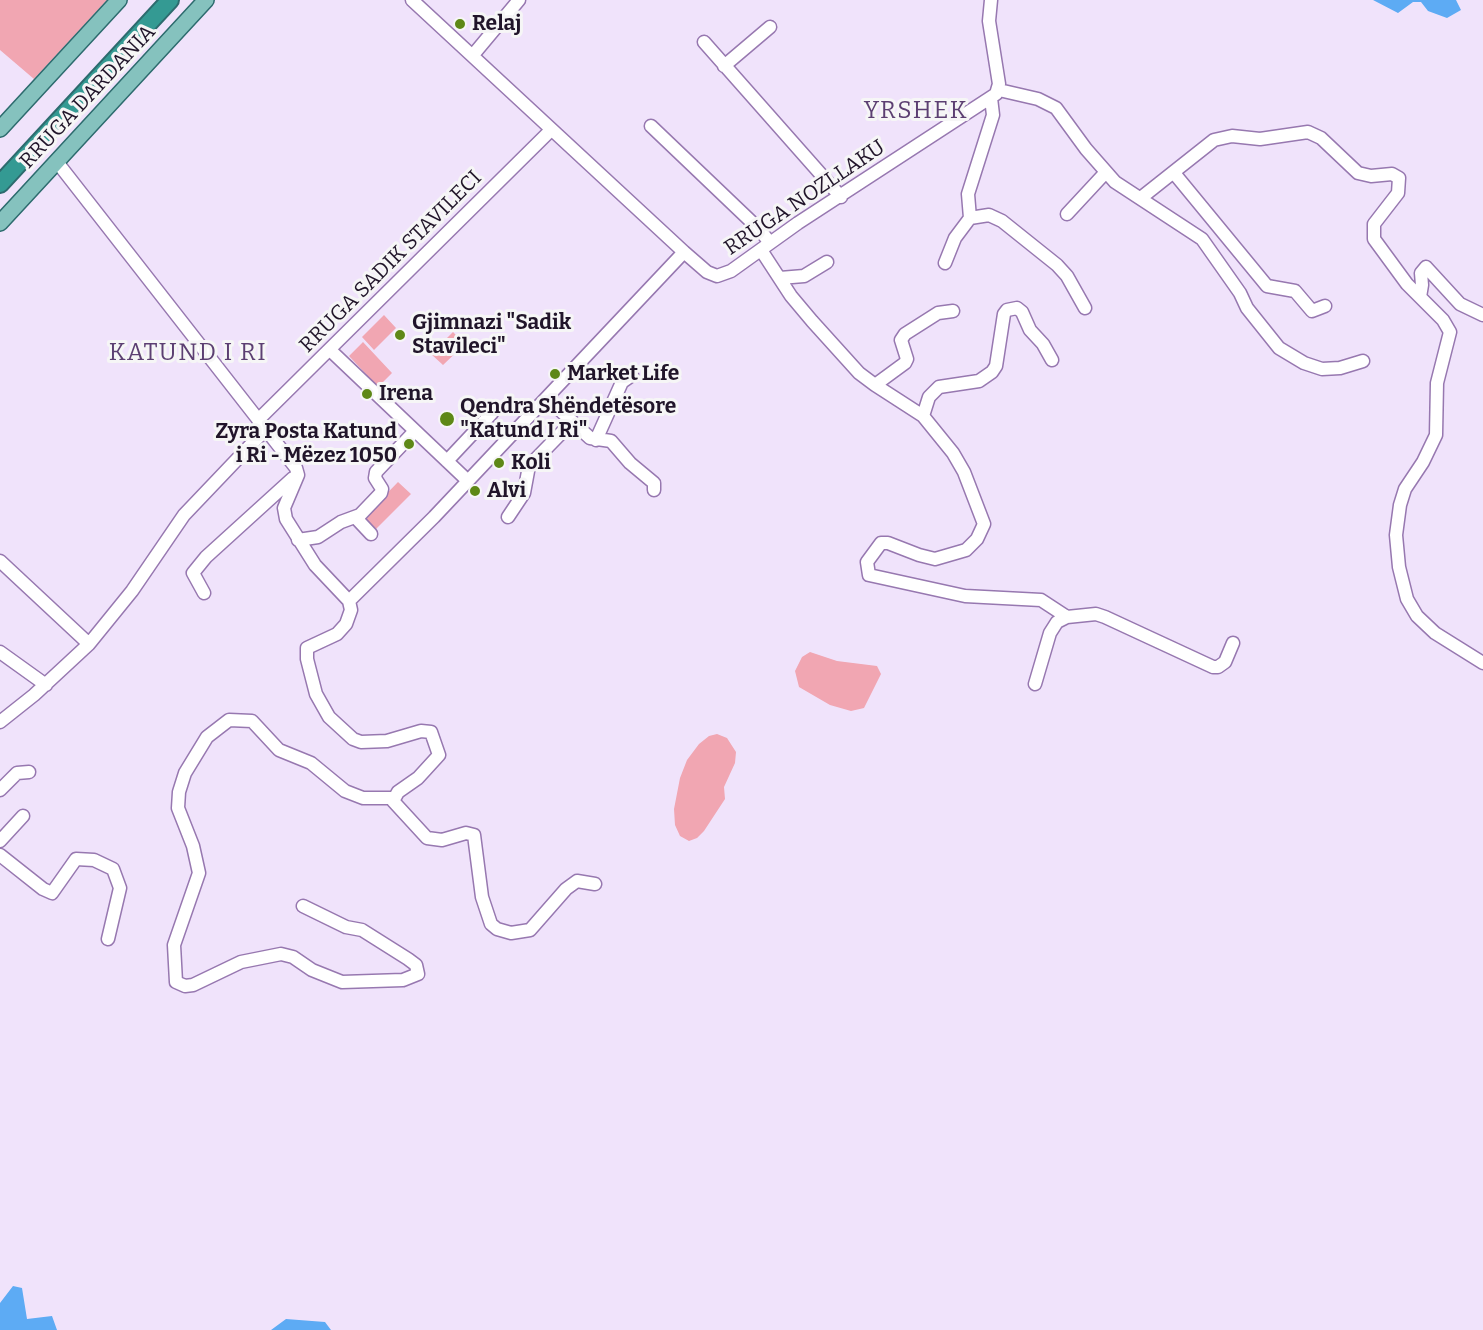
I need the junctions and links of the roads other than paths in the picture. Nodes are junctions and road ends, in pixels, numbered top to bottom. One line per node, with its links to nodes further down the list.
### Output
1 (119, 0): 14 (main road)
2 (155, 0): 17 (highway)
3 (170, 0): 20 (highway)
4 (206, 0): 16 (main road, RRUGA DARDANIA)
5 (412, 0): 10 (street, RRUGA NOZLLAKU)
6 (519, 0): 10 (street)
7 (991, 0): 12 (street)
8 (770, 27): 11 (street)
9 (704, 42): 11 (street)
10 (473, 55): 15 (street, RRUGA NOZLLAKU)
11 (724, 66): 21 (street)
12 (995, 94): 18 (street); 21 (street, RRUGA NOZLLAKU); 24 (street)
13 (651, 126): 26 (street)
14 (0, 129)
15 (550, 131): 27 (street, RRUGA NOZLLAKU); 36 (street, RRUGA SADIK STAVILECI)
16 (57, 162): 25 (main road, RRUGA DARDANIA); 45 (street)
17 (0, 168)
18 (1106, 172): 22 (street); 23 (street)
19 (1174, 173): 22 (street); 31 (street); 32 (street)
20 (0, 184)
21 (841, 196): 26 (street, RRUGA NOZLLAKU)
22 (1142, 197): 38 (street)
23 (1067, 214)
24 (970, 218): 29 (street); 33 (street)
25 (0, 223)
26 (765, 247): 27 (street, RRUGA NOZLLAKU); 30 (street)
27 (684, 252): 41 (street)
28 (827, 262): 30 (street)
29 (945, 263)
30 (780, 278): 40 (street)
31 (1420, 297): 35 (street); 63 (street)
32 (1325, 306)
33 (1085, 308)
34 (953, 311): 40 (street)
35 (1483, 315)
36 (330, 350): 45 (street, RRUGA SADIK STAVILECI); 46 (street)
37 (1052, 360): 43 (street)
38 (1363, 361)
39 (632, 375): 47 (street)
40 (875, 385): 43 (street)
41 (547, 398): 44 (street); 50 (street)
42 (492, 413): 48 (street)
43 (923, 416): 59 (street)
44 (572, 422): 47 (street); 52 (street)
45 (262, 425): 49 (street); 61 (street, RRUGA SADIK STAVILECI)
46 (415, 431): 48 (street); 53 (street)
47 (596, 440): 51 (street)
48 (447, 461): 50 (street)
49 (298, 475): 55 (street); 57 (street)
50 (468, 481): 58 (street)
51 (654, 490)
52 (508, 517)
53 (356, 518): 54 (street); 55 (street)
54 (372, 534)
55 (298, 540): 58 (street)
56 (0, 561): 61 (street)
57 (204, 593)
58 (349, 601): 69 (street)
59 (1067, 617): 60 (street); 64 (street)
60 (1233, 643)
61 (89, 644): 65 (street, RRUGA SADIK STAVILECI)
62 (0, 652): 65 (street)
63 (1483, 663)
64 (1035, 684)
65 (46, 685): 66 (street, RRUGA SADIK STAVILECI)
66 (0, 722)
67 (30, 772): 68 (street)
68 (0, 790)
69 (394, 798): 73 (street); 74 (street)
70 (23, 816): 71 (street)
71 (0, 841)
72 (0, 855): 75 (street)
73 (595, 884)
74 (303, 906)
75 (108, 939)

